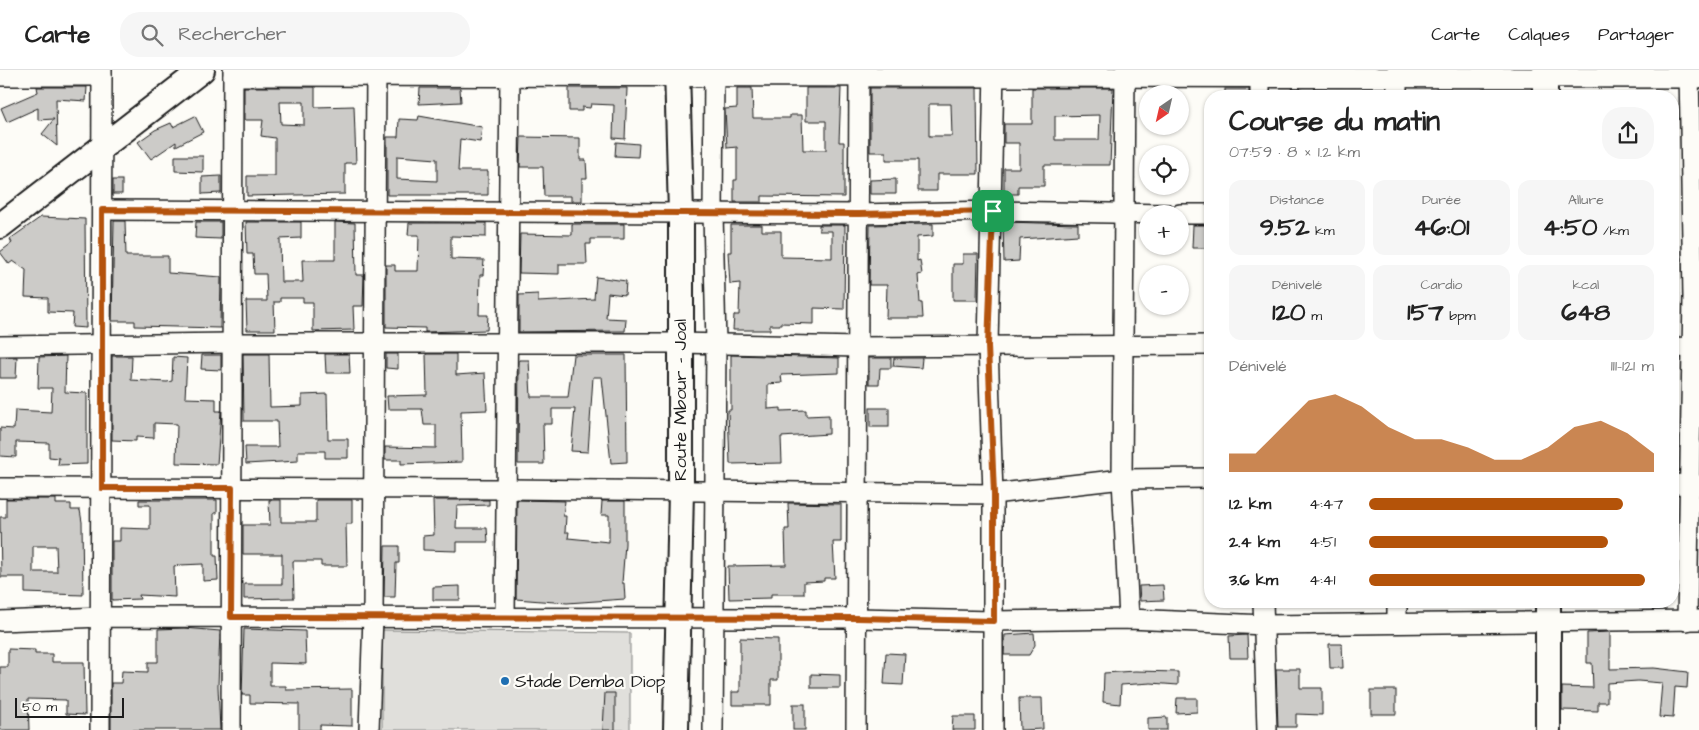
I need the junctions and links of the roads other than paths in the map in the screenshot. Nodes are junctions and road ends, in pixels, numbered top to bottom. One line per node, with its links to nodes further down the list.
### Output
1 (202, 70): 16 (main road)
2 (102, 73): 12 (street); 16 (street)
3 (233, 73): 4 (street); 19 (street)
4 (377, 73): 5 (street); 22 (street)
5 (510, 73): 6 (street); 23 (street)
6 (677, 73): 7 (street); 24 (main road, Route Mbour - Joal)
7 (714, 73): 8 (street); 25 (street)
8 (859, 73): 9 (street); 28 (street)
9 (994, 73): 10 (street); 20 (street)
10 (1124, 73): 13 (street); 26 (street)
11 (1692, 75): 15 (street); 21 (street)
12 (0, 76)
13 (1260, 81): 14 (street)
14 (1397, 81): 15 (street)
15 (1545, 82)
16 (102, 148): 17 (street); 18 (main road)
17 (102, 210): 19 (street); 32 (street)
18 (10, 211): 31 (main road)
19 (232, 211): 22 (street); 33 (street)
20 (993, 211): 26 (street); 28 (street); 41 (street)
21 (1687, 211): 44 (street)
22 (376, 212): 23 (street); 34 (street)
23 (508, 212): 24 (street); 35 (street)
24 (681, 213): 25 (street); 36 (main road, Route Mbour - Joal)
25 (713, 213): 28 (street); 37 (street)
26 (1124, 213): 27 (street); 38 (street)
27 (1139, 213)
28 (859, 214): 42 (street)
29 (1189, 214): 30 (street)
30 (1204, 214)
31 (0, 226)
32 (102, 343): 33 (street); 40 (street); 49 (street)
33 (232, 343): 34 (street); 50 (street)
34 (375, 343): 35 (street); 51 (street)
35 (506, 343): 36 (street); 52 (street)
36 (679, 343): 37 (street); 53 (main road, Route Mbour - Joal)
37 (716, 344): 42 (street); 54 (street)
38 (1124, 345): 39 (street); 41 (street); 46 (street)
39 (1204, 345)
40 (0, 346)
41 (988, 346): 42 (street); 56 (street)
42 (858, 347): 55 (street)
43 (1679, 347): 44 (street)
44 (1695, 348): 47 (street)
45 (1204, 478): 46 (street)
46 (1122, 479): 56 (street); 67 (street)
47 (1687, 484): 70 (street)
48 (0, 488): 49 (street)
49 (102, 488): 50 (street); 60 (street)
50 (232, 488): 51 (street); 61 (street)
51 (374, 488): 52 (street); 62 (street)
52 (506, 489): 53 (street); 63 (street)
53 (681, 490): 54 (street); 64 (main road, Route Mbour - Joal)
54 (715, 491): 55 (street); 65 (street)
55 (857, 494): 56 (street); 66 (street)
56 (994, 494): 69 (street)
57 (1264, 608): 72 (street)
58 (1397, 608): 71 (street)
59 (1548, 612): 70 (street); 71 (street); 81 (main road)
60 (102, 617): 61 (street); 68 (street); 73 (street)
61 (231, 617): 62 (street); 74 (street)
62 (373, 617): 63 (street); 75 (street)
63 (505, 617): 64 (street)
64 (677, 618): 65 (street); 76 (main road, Route Mbour - Joal)
65 (713, 618): 66 (street); 77 (street)
66 (857, 618): 69 (street); 78 (street)
67 (1129, 618): 69 (street); 72 (street)
68 (0, 621)
69 (994, 621): 79 (street)
70 (1693, 621)
71 (1397, 623): 72 (street)
72 (1265, 625): 80 (street)
73 (100, 730)
74 (231, 730)
75 (369, 730)
76 (676, 730)
77 (713, 730)
78 (856, 730)
79 (993, 730)
80 (1267, 730)
81 (1548, 730)

